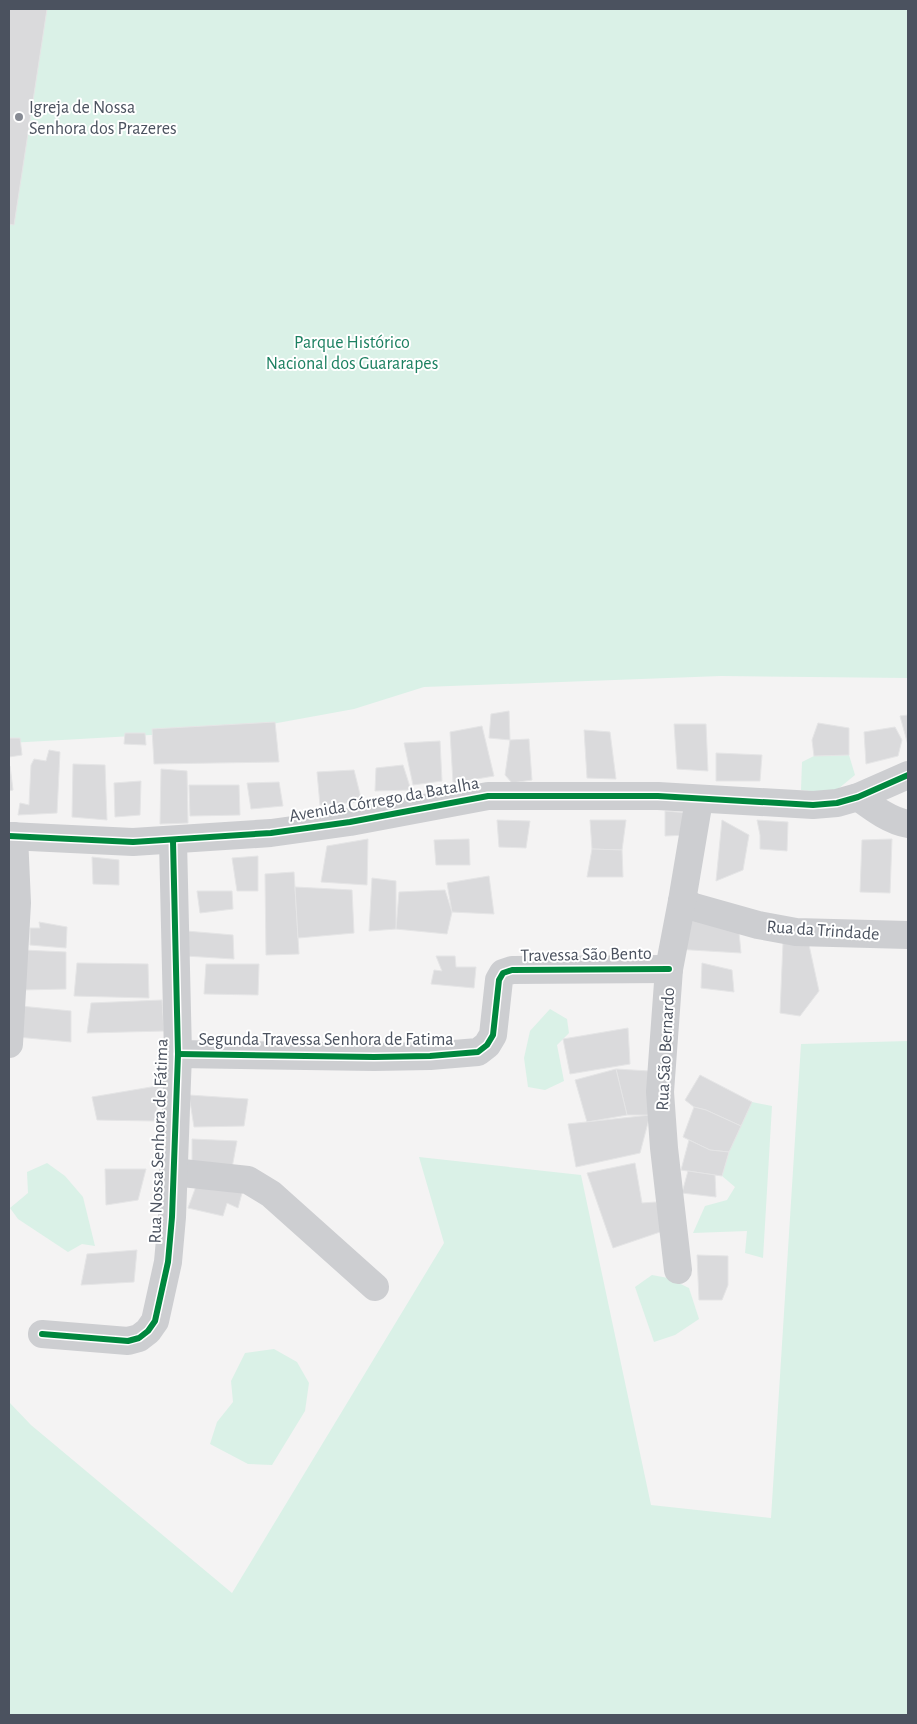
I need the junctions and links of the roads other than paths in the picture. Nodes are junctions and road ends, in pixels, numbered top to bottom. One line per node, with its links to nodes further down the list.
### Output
1 (908, 776): 2 (street, Avenida Córrego da Batalha)
2 (858, 797): 3 (street, Avenida Córrego da Batalha); 4 (street)
3 (699, 800): 6 (street, Avenida Córrego da Batalha); 7 (street, Rua São Bernardo)
4 (908, 824)
5 (11, 836): 6 (street, Avenida Córrego da Batalha); 11 (street)
6 (173, 841): 12 (street, Rua Nossa Senhora de Fátima)
7 (682, 901): 8 (street, Rua da Trindade); 9 (street, Rua São Bernardo)
8 (908, 935)
9 (669, 968): 10 (street, Travessa São Bento); 14 (street, Rua São Bernardo)
10 (504, 973): 12 (street, Segunda Travessa Senhora de Fatima)
11 (9, 1044)
12 (178, 1054): 13 (street, Rua Nossa Senhora de Fátima)
13 (174, 1172): 15 (street); 16 (street, Rua Nossa Senhora de Fátima)
14 (678, 1270)
15 (375, 1287)
16 (42, 1334)

